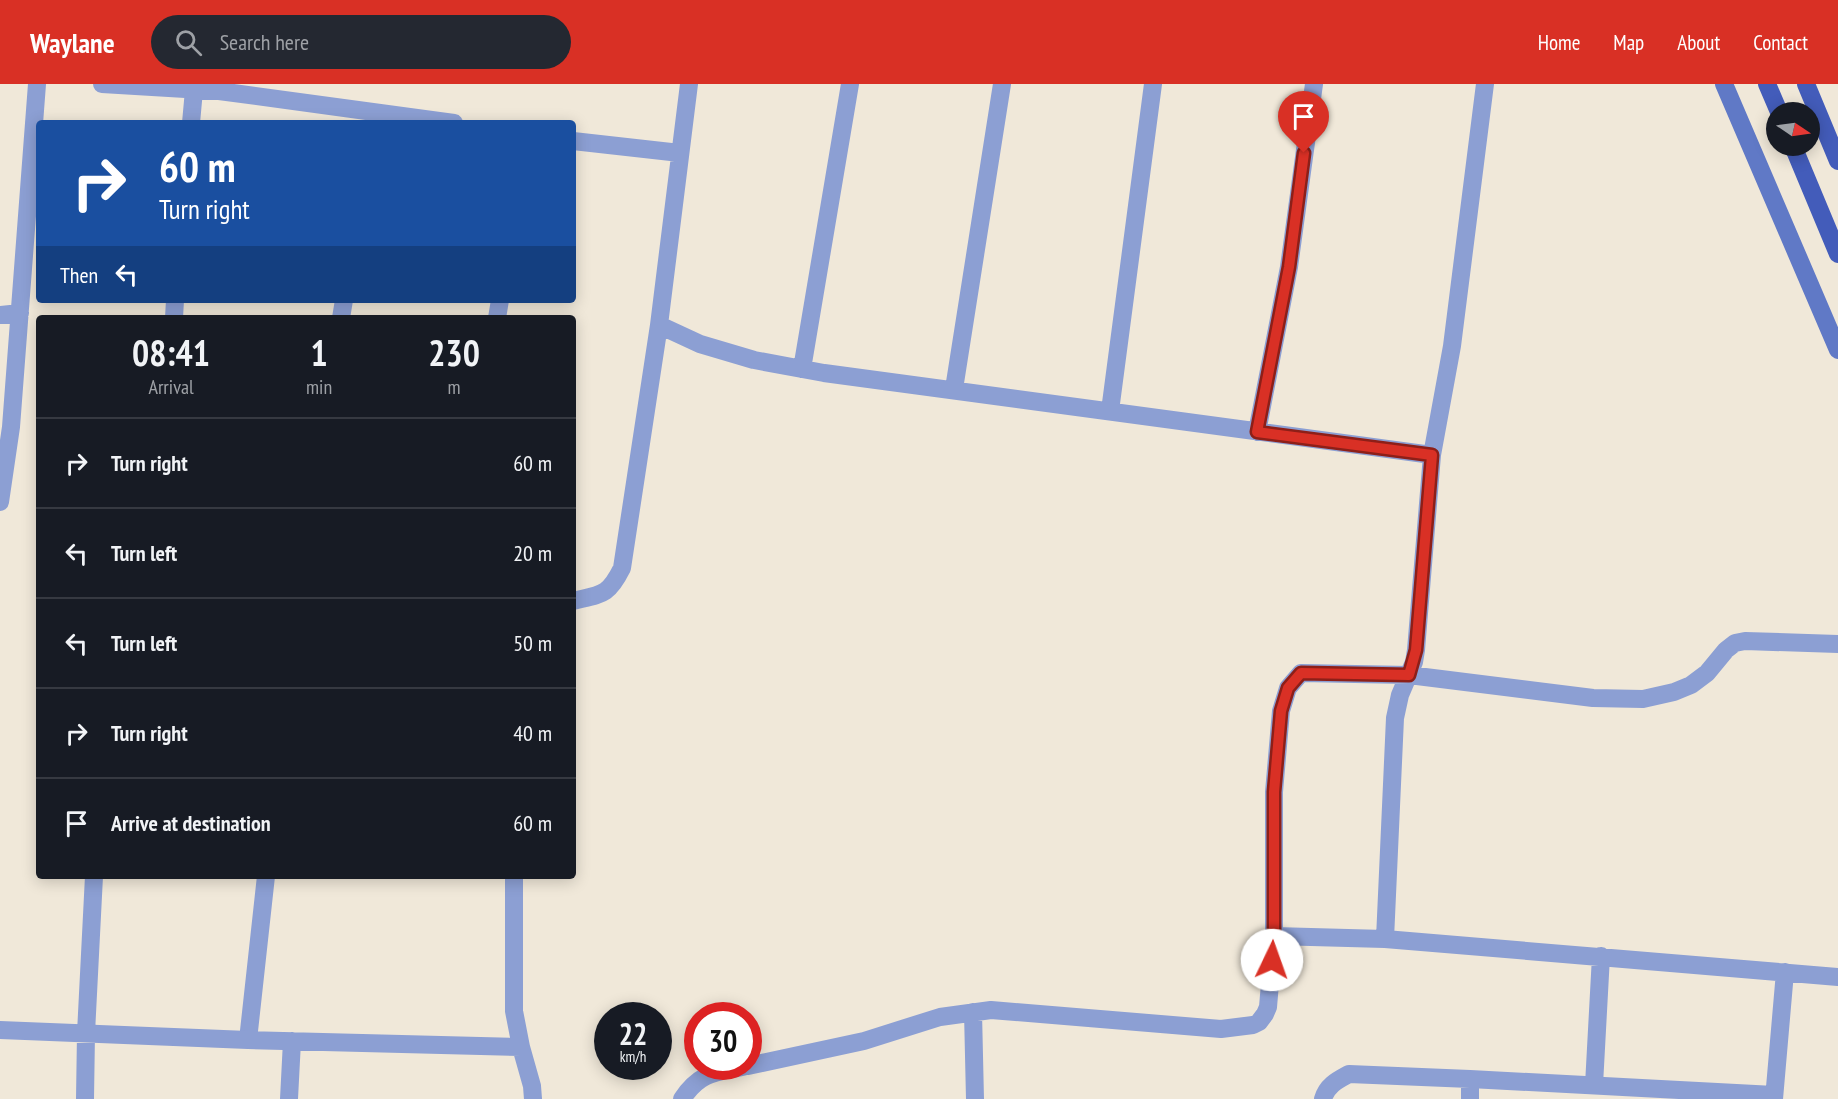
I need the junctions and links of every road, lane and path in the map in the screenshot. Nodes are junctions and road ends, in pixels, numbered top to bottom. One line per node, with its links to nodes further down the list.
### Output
1 (37, 84): 22 (street)
2 (102, 84): 12 (street)
3 (689, 84): 18 (street)
4 (850, 84): 26 (street)
5 (1002, 84): 27 (street)
6 (1153, 84): 28 (street)
7 (1314, 84): 29 (street)
8 (1485, 84): 30 (street)
9 (1724, 84): 25 (street)
10 (1767, 84): 13 (main road)
11 (1806, 84): 20 (main road)
12 (194, 90): 14 (street); 15 (street)
13 (1775, 102)
14 (369, 117): 16 (street)
15 (191, 120)
16 (412, 120)
17 (576, 141): 18 (street)
18 (680, 153): 24 (street)
19 (1797, 156): 21 (main road)
20 (1838, 161)
21 (1838, 254)
22 (20, 313): 23 (street); 31 (street)
23 (0, 315)
24 (659, 325): 26 (street); 32 (street)
25 (1838, 350)
26 (802, 369): 27 (street)
27 (954, 389): 28 (street)
28 (1110, 411): 29 (street)
29 (1257, 432): 30 (street)
30 (1432, 455): 34 (street)
31 (0, 502)
32 (576, 600)
33 (1838, 644): 34 (street)
34 (1409, 675): 38 (street); 39 (street)
35 (94, 879): 45 (street)
36 (266, 879): 46 (street)
37 (514, 879): 48 (street)
38 (1274, 936): 39 (street); 43 (street)
39 (1385, 939): 40 (street)
40 (1601, 956): 41 (street); 52 (street)
41 (1785, 972): 42 (street); 54 (street)
42 (1838, 977)
43 (973, 1012): 49 (street); 59 (street)
44 (0, 1030): 45 (street)
45 (86, 1033): 46 (street); 55 (street)
46 (248, 1040): 47 (street)
47 (292, 1041): 48 (street); 56 (street)
48 (520, 1047): 57 (street)
49 (762, 1063)
50 (1470, 1078): 52 (street); 60 (street); 61 (street)
51 (700, 1080): 58 (street)
52 (1594, 1085): 53 (street)
53 (1619, 1093): 54 (street)
54 (1774, 1097)
55 (86, 1099)
56 (289, 1099)
57 (533, 1099)
58 (682, 1099)
59 (975, 1099)
60 (1323, 1099)
61 (1470, 1099)

